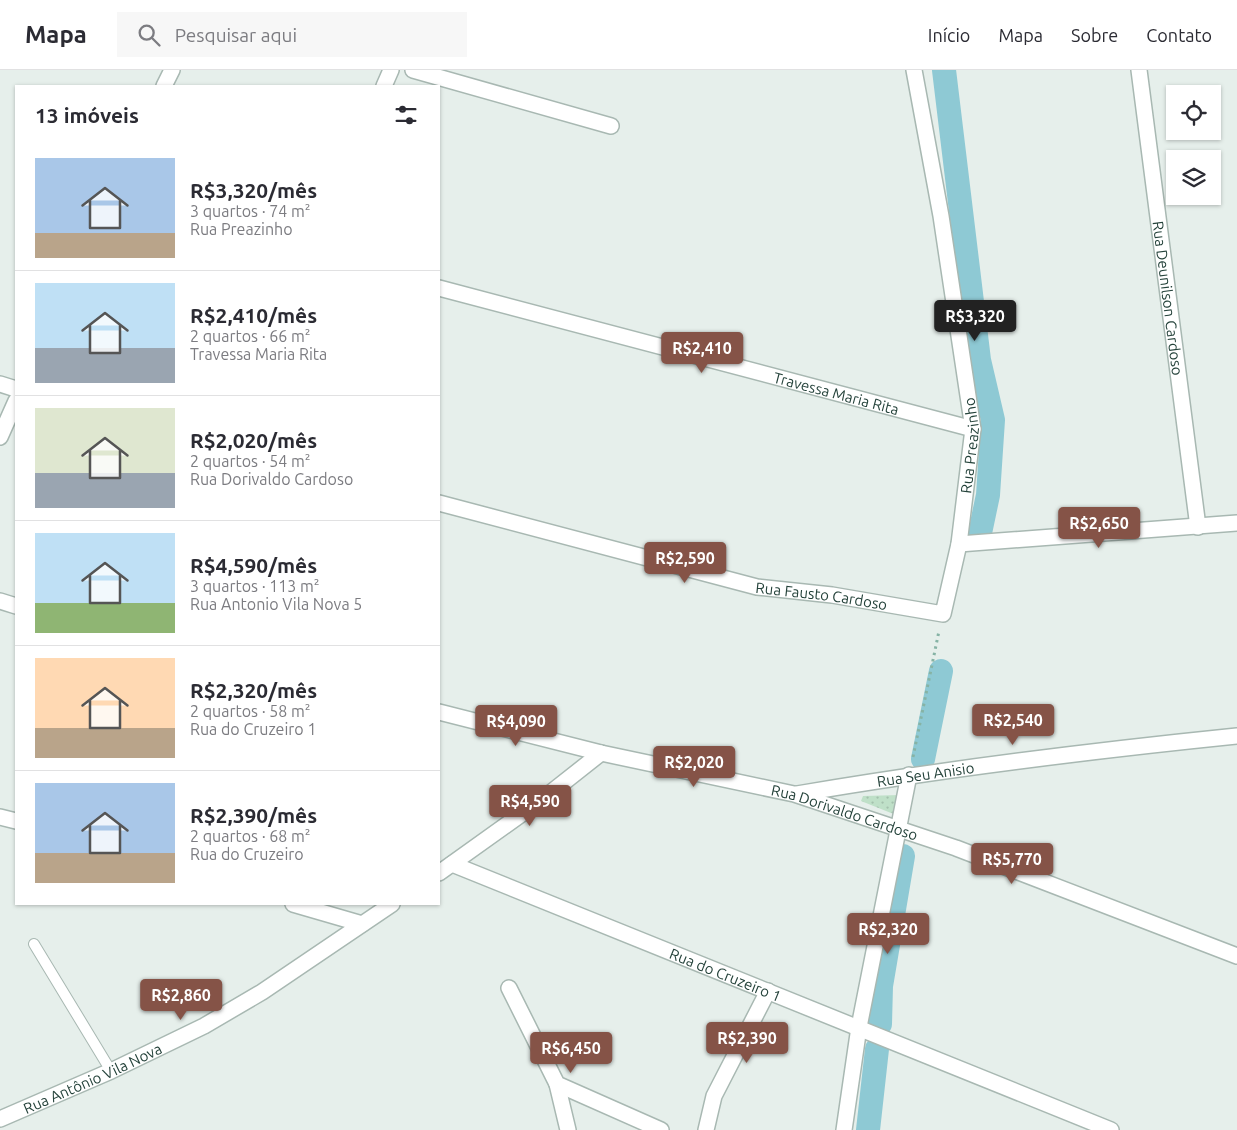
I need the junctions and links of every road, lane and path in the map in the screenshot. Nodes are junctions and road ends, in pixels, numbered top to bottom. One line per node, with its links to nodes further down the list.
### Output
1 (172, 70): 6 (street)
2 (391, 70): 7 (street)
3 (413, 70): 8 (street)
4 (914, 70): 13 (street, Rua Preazinho)
5 (1139, 70): 17 (street, Rua Deunilson Cardoso)
6 (164, 85)
7 (384, 85)
8 (611, 126)
9 (440, 288): 13 (street, Travessa Maria Rita)
10 (0, 384): 11 (street)
11 (15, 389)
12 (15, 403): 14 (street)
13 (973, 429): 18 (street, Rua Preazinho)
14 (0, 437)
15 (440, 503): 21 (street, Rua Fausto Cardoso)
16 (1237, 523): 17 (street)
17 (1198, 527): 18 (street)
18 (959, 544): 21 (street, Rua Preazinho)
19 (0, 601): 20 (street)
20 (15, 606)
21 (943, 614): 25 (path)
22 (440, 712): 24 (street, Rua Dorivaldo Cardoso)
23 (1237, 736): 25 (street, Rua Seu Anisio)
24 (601, 753): 26 (street, Rua Dorivaldo Cardoso); 30 (street)
25 (909, 775): 26 (street, Rua Seu Anisio); 29 (street)
26 (794, 794): 29 (street, Rua Dorivaldo Cardoso)
27 (0, 816): 28 (street)
28 (15, 822)
29 (898, 829): 36 (street, Rua Dorivaldo Cardoso); 39 (street)
30 (452, 864): 31 (street); 38 (street, Rua do Cruzeiro 1)
31 (440, 872)
32 (296, 905): 34 (street)
33 (390, 905): 34 (street, Rua Antônio Vila Nova)
34 (362, 924): 40 (street, Rua Antônio Vila Nova)
35 (34, 944): 40 (lane)
36 (1237, 956)
37 (509, 988): 41 (street)
38 (768, 991): 39 (street, Rua do Cruzeiro 1); 45 (street)
39 (859, 1028): 46 (street); 47 (street, Rua do Cruzeiro 1)
40 (111, 1071): 42 (street, Rua Antônio Vila Nova)
41 (557, 1084): 43 (street); 44 (street)
42 (0, 1119)
43 (568, 1130)
44 (661, 1130)
45 (706, 1130)
46 (844, 1130)
47 (1111, 1130)

